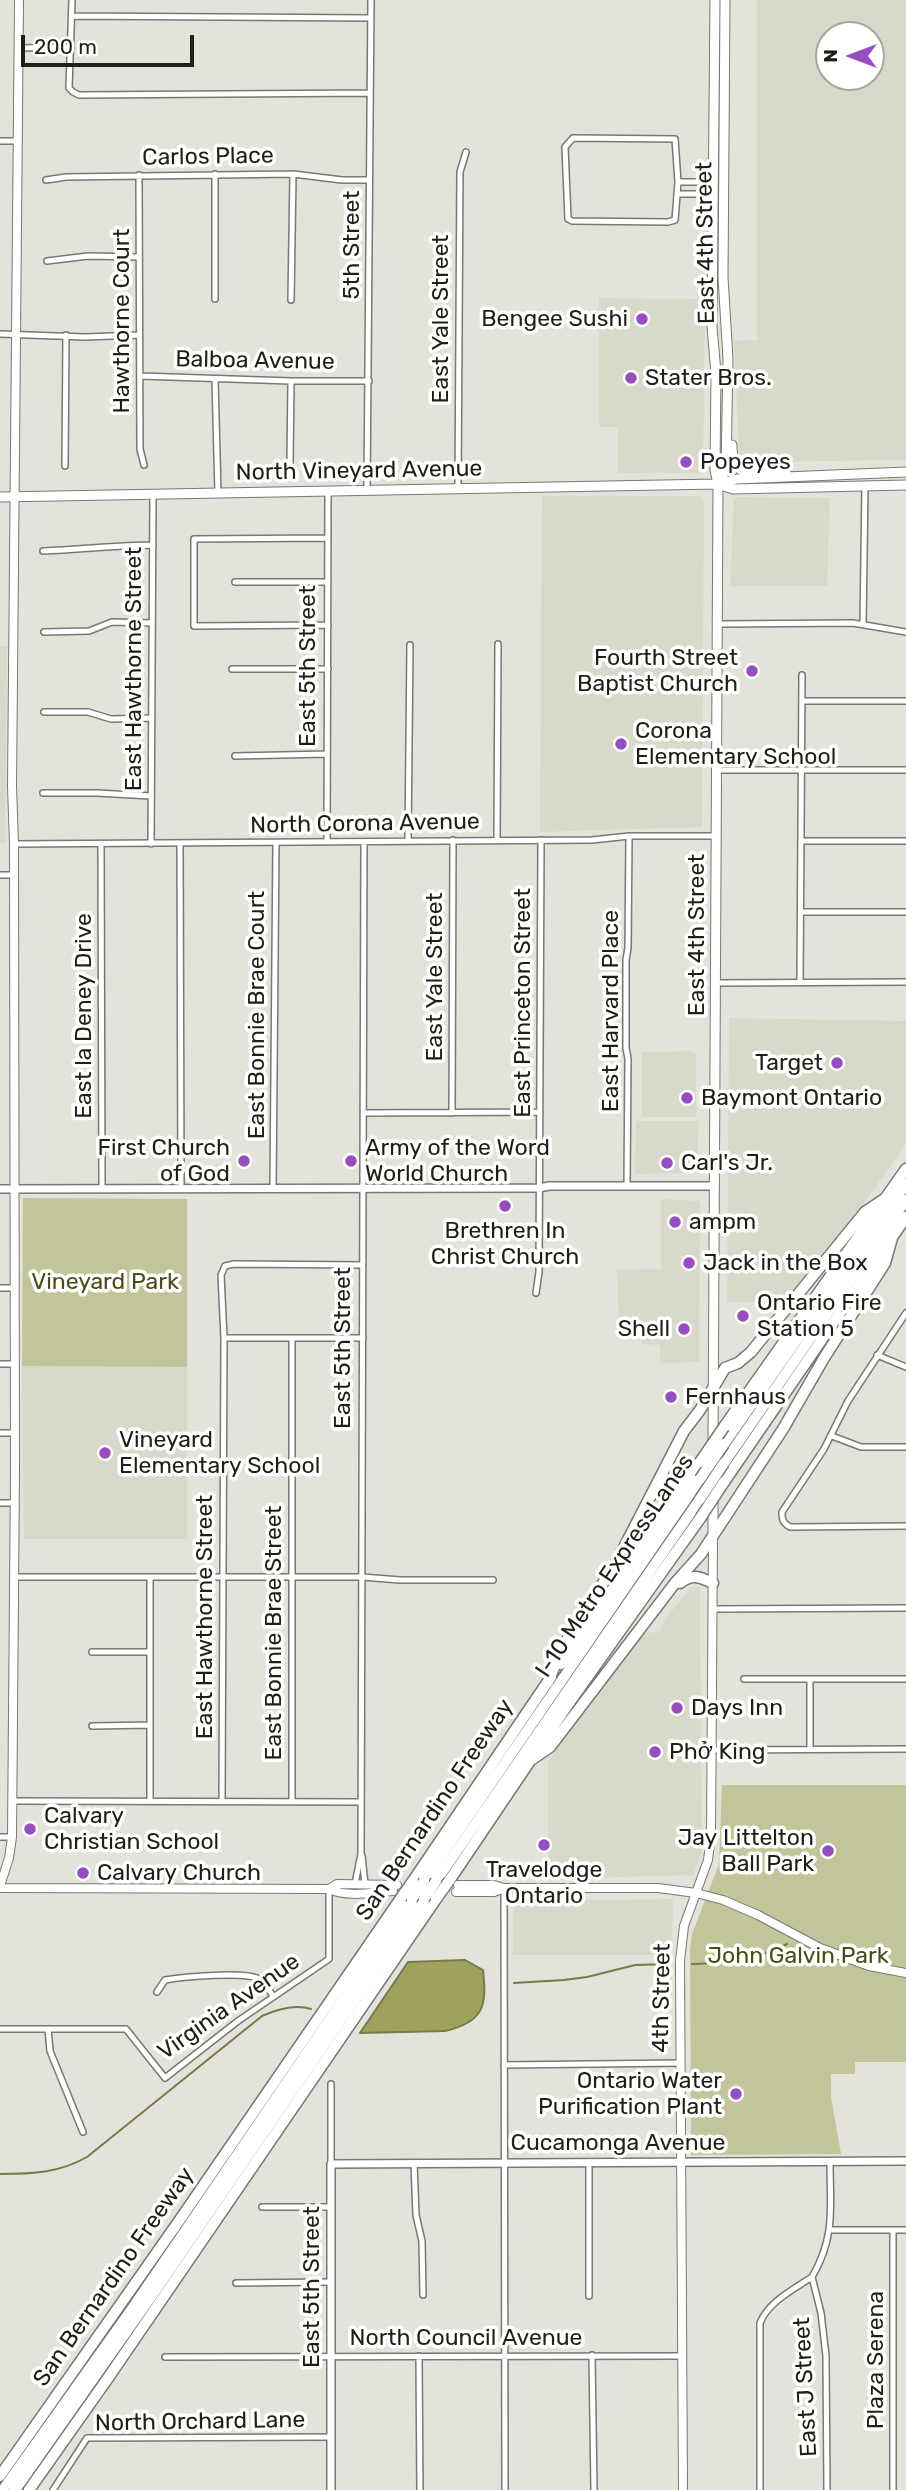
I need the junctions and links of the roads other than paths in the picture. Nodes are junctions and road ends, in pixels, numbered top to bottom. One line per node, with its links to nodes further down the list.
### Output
1 (19, 0): 9 (main road)
2 (72, 0): 6 (street)
3 (371, 0): 7 (street, 5th Street)
4 (715, 0): 20 (main road, East 4th Street)
5 (725, 0): 31 (main road, East 4th Street)
6 (72, 16): 7 (street); 8 (street)
7 (370, 18): 10 (street, 5th Street)
8 (71, 47): 9 (street); 10 (street)
9 (19, 48): 12 (main road)
10 (370, 93): 18 (street, 5th Street)
11 (0, 141): 12 (street)
12 (19, 141): 28 (main road)
13 (466, 152): 45 (street, East Yale Street)
14 (215, 174): 15 (street, Carlos Place); 16 (street, Carlos Place); 25 (street)
15 (293, 174): 18 (street, Carlos Place); 26 (street)
16 (139, 175): 17 (street, Carlos Place); 23 (street, Hawthorne Court)
17 (46, 180)
18 (369, 180): 35 (street, 5th Street)
19 (678, 182): 20 (street); 21 (street); 21 (street)
20 (714, 182): 22 (main road, East 4th Street)
21 (678, 194): 22 (street)
22 (714, 194): 42 (main road, East 4th Street)
23 (139, 257): 24 (street); 30 (street, Hawthorne Court)
24 (47, 261)
25 (215, 299)
26 (291, 300)
27 (0, 334): 28 (street)
28 (16, 334): 29 (street); 52 (main road)
29 (66, 335): 30 (street); 38 (street)
30 (139, 335): 32 (street, Hawthorne Court)
31 (727, 368): 41 (main road); 42 (main road, East 4th Street)
32 (140, 376): 33 (street, Balboa Avenue); 37 (street, Hawthorne Court)
33 (215, 379): 34 (street, Balboa Avenue); 49 (street)
34 (291, 381): 35 (street, Balboa Avenue); 36 (street)
35 (369, 381): 47 (street, 5th Street)
36 (290, 463)
37 (144, 466)
38 (65, 467)
39 (867, 472): 40 (main road, North Vineyard Avenue); 41 (main road, North Vineyard Avenue); 46 (main road)
40 (906, 472)
41 (794, 477): 42 (main road, North Vineyard Avenue)
42 (718, 484): 45 (main road, North Vineyard Avenue); 46 (main road, North Vineyard Avenue); 59 (main road, East 4th Street)
43 (906, 485): 44 (main road, North Vineyard Avenue)
44 (865, 486): 46 (main road, North Vineyard Avenue); 60 (street)
45 (458, 488): 47 (main road, North Vineyard Avenue)
46 (809, 488)
47 (368, 489): 48 (main road, North Vineyard Avenue)
48 (328, 490): 49 (main road, North Vineyard Avenue); 53 (street, East 5th Street)
49 (218, 494): 50 (main road, North Vineyard Avenue)
50 (153, 495): 52 (main road, North Vineyard Avenue); 54 (street, East Hawthorne Street)
51 (0, 497): 52 (main road, North Vineyard Avenue)
52 (16, 497): 92 (main road)
53 (328, 538): 57 (street, East 5th Street); 61 (street)
54 (153, 545): 55 (street); 58 (street, East Hawthorne Street)
55 (43, 551)
56 (235, 582): 57 (street)
57 (328, 582): 61 (street, East 5th Street)
58 (152, 623): 62 (street); 72 (street, East Hawthorne Street)
59 (718, 624): 60 (street); 75 (main road, East 4th Street)
60 (863, 624): 63 (street)
61 (328, 625): 66 (street, East 5th Street)
62 (44, 632)
63 (906, 632)
64 (498, 644): 83 (street)
65 (410, 645): 85 (street)
66 (328, 668): 67 (street); 73 (street, East 5th Street)
67 (232, 669)
68 (802, 675): 69 (street)
69 (802, 701): 70 (street); 76 (street)
70 (906, 701)
71 (44, 712): 72 (street)
72 (152, 718): 79 (street, East Hawthorne Street)
73 (327, 754): 74 (street); 88 (street, East 5th Street)
74 (235, 756)
75 (717, 769): 76 (street); 81 (main road, East 4th Street)
76 (802, 770): 77 (street); 86 (street)
77 (906, 770)
78 (43, 793): 79 (street)
79 (151, 796): 94 (street, East Hawthorne Street)
80 (629, 836): 81 (street, North Corona Avenue); 84 (street, North Corona Avenue); 107 (street, East Harvard Place)
81 (716, 836): 101 (main road, East 4th Street)
82 (453, 840): 83 (street, North Corona Avenue); 85 (street, North Corona Avenue); 103 (street, East Yale Street)
83 (496, 840): 84 (street, North Corona Avenue)
84 (541, 840): 102 (street, East Princeton Street)
85 (408, 841): 89 (street, North Corona Avenue)
86 (802, 841): 87 (street); 97 (street)
87 (906, 841)
88 (327, 842): 89 (street, North Corona Avenue); 91 (street, North Corona Avenue)
89 (364, 842): 104 (street, East 5th Street)
90 (180, 843): 91 (street, North Corona Avenue); 94 (street, North Corona Avenue); 109 (street)
91 (276, 843): 110 (street, East Bonnie Brae Court)
92 (14, 844): 93 (street, North Corona Avenue); 96 (main road)
93 (102, 844): 94 (street, North Corona Avenue); 114 (street, East la Deney Drive)
94 (151, 844)
95 (0, 875): 96 (street)
96 (14, 875): 113 (main road)
97 (802, 912): 98 (street); 99 (street)
98 (906, 912)
99 (800, 982): 100 (street); 101 (street)
100 (906, 982)
101 (716, 983): 108 (main road, East 4th Street)
102 (540, 1112): 103 (street); 111 (street, East Princeton Street)
103 (452, 1113): 104 (street)
104 (363, 1114): 115 (street, East 5th Street)
105 (906, 1169): 116 (highway, San Bernardino Freeway)
106 (906, 1184): 171 (highway, I-10 Metro ExpressLanes, bridge)
107 (627, 1186): 108 (street); 111 (street)
108 (714, 1186): 132 (main road, East 4th Street)
109 (181, 1188): 110 (street); 114 (street)
110 (274, 1188): 115 (street)
111 (539, 1188): 115 (street); 123 (street, East Princeton Street)
112 (0, 1189): 113 (street)
113 (14, 1189): 114 (street); 122 (main road)
114 (102, 1189)
115 (363, 1190): 120 (street, East 5th Street)
116 (886, 1198): 132 (highway); 156 (highway, San Bernardino Freeway, bridge)
117 (906, 1200): 171 (highway, I-10 Metro ExpressLanes, bridge)
118 (906, 1217): 119 (highway)
119 (892, 1238): 140 (highway); 162 (highway, bridge)
120 (363, 1265): 125 (street, East Hawthorne Street); 127 (street, East 5th Street)
121 (0, 1288): 122 (street)
122 (15, 1288): 130 (main road)
123 (536, 1293)
124 (906, 1313): 128 (street)
125 (224, 1338): 126 (street); 143 (street, East Hawthorne Street)
126 (292, 1338): 127 (street); 144 (street, East Bonnie Brae Street)
127 (363, 1338): 145 (street, East 5th Street)
128 (877, 1355): 131 (street); 135 (street)
129 (0, 1364): 130 (street)
130 (15, 1364): 134 (main road)
131 (906, 1367)
132 (713, 1386): 140 (main road, 4th Street); 156 (highway)
133 (0, 1433): 134 (street)
134 (15, 1433): 138 (main road)
135 (832, 1436): 136 (street); 139 (street)
136 (906, 1447)
137 (0, 1503): 138 (street)
138 (15, 1503): 141 (main road)
139 (906, 1526)
140 (713, 1535): 147 (main road, 4th Street); 148 (highway)
141 (14, 1577): 142 (street); 163 (main road)
142 (150, 1577): 143 (street); 152 (street)
143 (223, 1577): 144 (street); 165 (street, East Hawthorne Street)
144 (292, 1577): 145 (street); 166 (street, East Bonnie Brae Street)
145 (362, 1577): 146 (street); 167 (street, East 5th Street)
146 (494, 1580)
147 (713, 1583): 148 (highway); 150 (main road, 4th Street)
148 (666, 1598): 162 (highway)
149 (906, 1608): 150 (street)
150 (713, 1609): 161 (main road, 4th Street)
151 (92, 1652): 152 (street)
152 (150, 1652): 158 (street)
153 (744, 1679): 154 (street)
154 (810, 1679): 155 (street); 159 (street)
155 (906, 1679)
156 (548, 1682): 171 (highway, San Bernardino Freeway)
157 (92, 1726): 158 (street)
158 (150, 1726): 164 (street)
159 (810, 1749): 160 (street); 161 (street)
160 (906, 1749)
161 (712, 1750): 178 (main road, 4th Street)
162 (531, 1760): 174 (highway)
163 (12, 1801): 164 (street); 169 (main road)
164 (150, 1801): 165 (street)
165 (222, 1801): 166 (street)
166 (292, 1801): 167 (street)
167 (361, 1802): 170 (street, East 5th Street)
168 (0, 1837): 169 (street)
169 (12, 1837): 175 (main road)
170 (361, 1854): 172 (street, East 5th Street); 173 (street, East 5th Street)
171 (424, 1881): 179 (highway, San Bernardino Freeway, bridge); 179 (highway, I-10 Metro ExpressLanes, bridge)
172 (355, 1884): 173 (main road); 177 (main road)
173 (365, 1884): 179 (main road)
174 (454, 1886): 176 (main road); 215 (highway, bridge)
175 (0, 1887): 177 (main road)
176 (504, 1888): 178 (main road); 186 (street)
177 (329, 1889): 179 (main road); 182 (street, Virginia Avenue)
178 (696, 1893): 180 (main road); 185 (main road, 4th Street)
179 (405, 1894): 189 (highway, I-10 Metro ExpressLanes); 199 (highway, San Bernardino Freeway); 206 (highway, I-10 Metro ExpressLanes)
180 (906, 1973)
181 (157, 1992): 182 (street)
182 (273, 1996): 184 (street, Virginia Avenue)
183 (0, 2029): 184 (street, Virginia Avenue)
184 (48, 2029): 188 (street)
185 (680, 2063): 186 (street); 193 (main road, 4th Street)
186 (504, 2065): 195 (street)
187 (331, 2084): 196 (street, East 5th Street)
188 (83, 2132)
189 (236, 2157): 199 (highway); 218 (highway, I-10 Metro ExpressLanes)
190 (830, 2161): 191 (street, Cucamonga Avenue); 193 (street, Cucamonga Avenue); 200 (street)
191 (906, 2161)
192 (589, 2162): 193 (street, Cucamonga Avenue); 195 (street, Cucamonga Avenue); 208 (street)
193 (680, 2162): 213 (main road, 4th Street)
194 (414, 2163): 195 (street, Cucamonga Avenue); 196 (street, Cucamonga Avenue); 207 (street)
195 (504, 2163): 211 (street)
196 (331, 2164): 198 (street, East 5th Street)
197 (262, 2207): 198 (street)
198 (331, 2207): 204 (street, East 5th Street)
199 (179, 2221): 217 (highway, San Bernardino Freeway)
200 (830, 2230): 201 (street); 203 (street)
201 (893, 2230): 202 (street); 229 (street, Plaza Serena)
202 (906, 2230)
203 (812, 2277): 227 (street); 228 (street, East J Street)
204 (331, 2282): 205 (street); 209 (street, East 5th Street)
205 (236, 2283)
206 (157, 2288): 215 (highway); 219 (highway, I-10 Metro ExpressLanes)
207 (423, 2295)
208 (589, 2296)
209 (331, 2356): 210 (street, North Council Avenue); 214 (street, North Council Avenue); 216 (street, East 5th Street)
210 (419, 2356): 211 (street, North Council Avenue); 223 (street)
211 (505, 2356): 212 (street, North Council Avenue); 224 (street)
212 (592, 2356): 213 (street, North Council Avenue); 225 (street)
213 (682, 2356): 226 (main road, 4th Street)
214 (165, 2357)
215 (108, 2378): 220 (highway)
216 (330, 2438): 221 (street, North Orchard Lane); 222 (street, East 5th Street)
217 (0, 2476)
218 (3, 2490)
219 (15, 2490)
220 (29, 2490)
221 (53, 2490)
222 (331, 2490)
223 (420, 2490)
224 (506, 2490)
225 (594, 2490)
226 (683, 2490)
227 (760, 2490)
228 (827, 2490)
229 (893, 2490)

